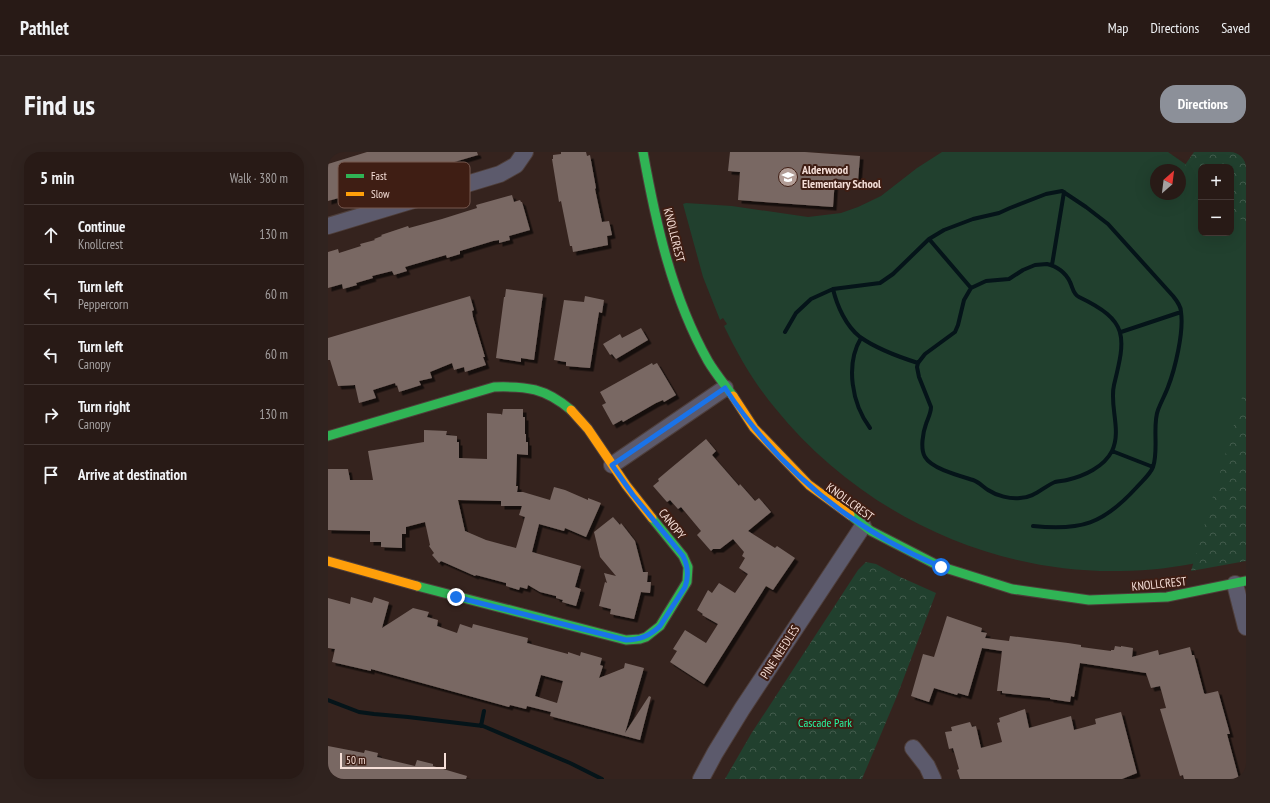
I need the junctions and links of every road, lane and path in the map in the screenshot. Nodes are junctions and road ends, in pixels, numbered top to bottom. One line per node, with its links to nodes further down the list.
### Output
1 (643, 152): 6 (street, KNOLLCREST)
2 (525, 154): 3 (street)
3 (470, 183)
4 (388, 208): 5 (street)
5 (328, 226)
6 (725, 388): 8 (street); 9 (street, KNOLLCREST)
7 (328, 436): 8 (street, CANOPY)
8 (612, 465): 10 (street, CANOPY)
9 (863, 526): 11 (street, KNOLLCREST); 14 (street, PINE NEEDLES)
10 (328, 561)
11 (1240, 582): 12 (street)
12 (1246, 627)
13 (913, 748): 15 (street)
14 (701, 779)
15 (933, 779)

